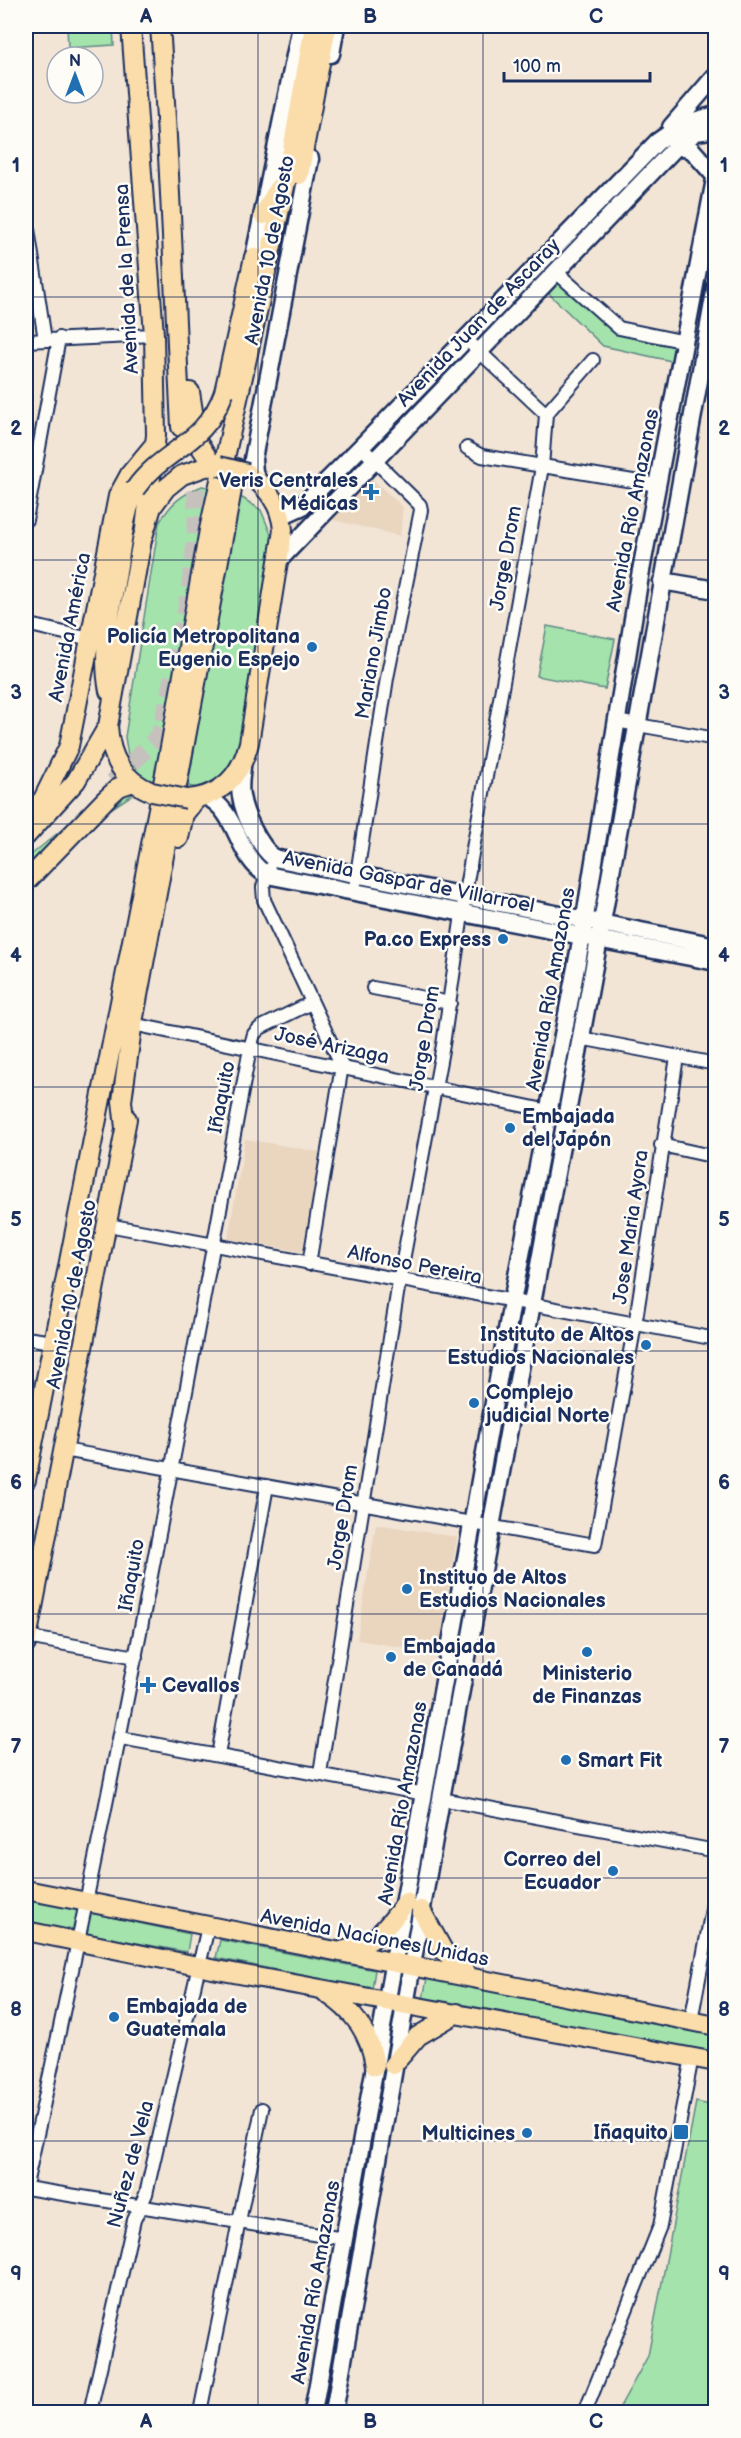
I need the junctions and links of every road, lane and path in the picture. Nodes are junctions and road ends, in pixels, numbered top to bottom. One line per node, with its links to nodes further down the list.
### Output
1 (131, 26): 20 (main road, Avenida de la Prensa)
2 (160, 26): 14 (main road)
3 (301, 26): 15 (main road, Avenida 10 de Agosto)
4 (314, 26): 12 (main road, Avenida 10 de Agosto)
5 (327, 26): 76 (main road, Avenida 10 de Agosto)
6 (336, 26): 35 (main road, Avenida 10 de Agosto)
7 (716, 75): 10 (main road)
8 (716, 115): 10 (main road, Avenida Juan de Ascaray)
9 (716, 129): 11 (main road, Avenida Juan de Ascaray)
10 (657, 142): 25 (main road, Avenida Juan de Ascaray)
11 (677, 146): 13 (main road); 18 (main road, Avenida Juan de Ascaray)
12 (288, 173): 15 (main road); 75 (main road, Avenida 10 de Agosto)
13 (715, 175): 24 (main road, Avenida Río Amazonas)
14 (170, 178): 28 (main road); 33 (main road)
15 (263, 215): 17 (main road, Avenida 10 de Agosto)
16 (26, 216): 22 (street)
17 (254, 257): 45 (main road, bridge)
18 (555, 270): 24 (street); 25 (main road, Avenida Juan de Ascaray)
19 (716, 286): 41 (main road, Avenida Río Amazonas)
20 (154, 334): 21 (street); 29 (main road, Avenida de la Prensa)
21 (59, 338): 22 (street); 38 (street)
22 (45, 340): 23 (street)
23 (26, 341)
24 (686, 342): 36 (main road, Avenida Río Amazonas)
25 (473, 346): 27 (street); 30 (main road, Avenida Juan de Ascaray); 32 (main road, Avenida Juan de Ascaray)
26 (593, 360): 27 (street)
27 (546, 414): 34 (street, Jorge Drom)
28 (180, 428)
29 (155, 444): 39 (main road, Avenida de la Prensa); 44 (main road, Avenida América)
30 (361, 447): 32 (street, Mariano Jimbo); 37 (main road, Avenida Juan de Ascaray)
31 (467, 448): 34 (street)
32 (374, 460): 40 (main road, Avenida Juan de Ascaray); 58 (street, Mariano Jimbo)
33 (216, 466): 35 (main road, bridge); 39 (main road)
34 (542, 467): 36 (street); 59 (street, Jorge Drom)
35 (253, 478): 37 (main road, Avenida 10 de Agosto)
36 (657, 485): 46 (main road, Avenida Río Amazonas)
37 (281, 516): 40 (main road)
38 (26, 520)
39 (145, 529): 45 (main road)
40 (280, 559): 50 (main road)
41 (662, 581): 42 (main road); 47 (main road, Avenida Río Amazonas)
42 (716, 590)
43 (26, 624): 44 (street)
44 (90, 639): 53 (main road, Avenida América)
45 (111, 703): 48 (main road)
46 (616, 721): 47 (street); 60 (main road, Avenida Río Amazonas)
47 (636, 725): 49 (street); 61 (main road, Avenida Río Amazonas)
48 (108, 726): 51 (main road); 54 (main road)
49 (716, 739)
50 (242, 767): 52 (main road, Avenida 10 de Agosto); 55 (main road, Avenida Gaspar de Villarroel)
51 (143, 788): 52 (main road, bridge); 57 (main road); 75 (main road, Avenida 10 de Agosto)
52 (196, 798): 56 (main road, Avenida Gaspar de Villarroel); 67 (main road, Avenida 10 de Agosto)
53 (26, 820)
54 (26, 836)
55 (274, 858): 56 (street); 58 (main road, Avenida Gaspar de Villarroel)
56 (267, 875): 58 (main road, Avenida Gaspar de Villarroel); 65 (street)
57 (26, 882)
58 (356, 884): 59 (main road, Avenida Gaspar de Villarroel)
59 (464, 905): 60 (main road, Avenida Gaspar de Villarroel); 66 (street, Jorge Drom)
60 (583, 928): 61 (main road, Avenida Gaspar de Villarroel); 74 (main road, Avenida Río Amazonas)
61 (601, 931): 62 (main road, Avenida Gaspar de Villarroel); 63 (main road, Avenida Gaspar de Villarroel); 68 (main road, Avenida Río Amazonas)
62 (716, 946)
63 (716, 962)
64 (374, 988): 66 (street)
65 (311, 1003): 69 (street, Iñaquito); 72 (street)
66 (450, 1003): 73 (street, Jorge Drom)
67 (142, 1026): 69 (street, José Arizaga); 76 (main road, Avenida 10 de Agosto)
68 (580, 1038): 70 (street); 84 (main road, Avenida Río Amazonas)
69 (250, 1048): 72 (street, José Arizaga); 80 (street, Iñaquito)
70 (677, 1057): 71 (street); 77 (street, Jose Maria Ayora)
71 (716, 1064)
72 (342, 1066): 73 (street, José Arizaga); 81 (street)
73 (436, 1087): 74 (street, José Arizaga); 82 (street, Jorge Drom)
74 (549, 1112): 83 (main road, Avenida Río Amazonas)
75 (97, 1119): 88 (main road, Avenida 10 de Agosto)
76 (125, 1128): 79 (main road, Avenida 10 de Agosto)
77 (661, 1145): 78 (street); 85 (street, Jose Maria Ayora)
78 (716, 1157)
79 (108, 1225): 80 (street, Alfonso Pereira); 89 (main road, Avenida 10 de Agosto)
80 (213, 1246): 81 (street, Alfonso Pereira); 91 (street, Iñaquito)
81 (309, 1264): 82 (street, Alfonso Pereira)
82 (399, 1281): 83 (street, Alfonso Pereira); 94 (street, Jorge Drom)
83 (512, 1302): 84 (street, Alfonso Pereira); 95 (main road, Avenida Río Amazonas)
84 (531, 1305): 85 (street, Alfonso Pereira); 96 (main road, Avenida Río Amazonas)
85 (635, 1324): 87 (street, Alfonso Pereira); 96 (street, Jose Maria Ayora)
86 (26, 1338): 88 (street)
87 (716, 1339)
88 (53, 1342): 90 (main road, Avenida 10 de Agosto)
89 (64, 1450): 91 (street); 97 (main road, Avenida 10 de Agosto)
90 (29, 1452): 92 (main road, Avenida 10 de Agosto)
91 (170, 1469): 93 (street); 100 (street, Iñaquito)
92 (26, 1480)
93 (267, 1486): 94 (street); 102 (street)
94 (364, 1504): 95 (street); 103 (street, Jorge Drom)
95 (474, 1523): 96 (street); 104 (main road, Avenida Río Amazonas)
96 (491, 1526): 104 (main road, Avenida Río Amazonas)
97 (45, 1550): 98 (main road); 99 (main road, Avenida 10 de Agosto)
98 (26, 1596)
99 (26, 1641): 100 (street)
100 (136, 1657): 101 (street, Iñaquito)
101 (121, 1738): 102 (street); 108 (street, Iñaquito)
102 (218, 1755): 103 (street)
103 (320, 1773): 104 (street)
104 (433, 1796): 105 (street); 109 (main road, Avenida Río Amazonas)
105 (716, 1851)
106 (716, 1888): 121 (street)
107 (26, 1890): 108 (main road, Avenida Naciones Unidas)
108 (87, 1903): 110 (main road, Avenida Naciones Unidas); 112 (street, Iñaquito)
109 (413, 1906): 113 (main road); 114 (main road, Avenida Río Amazonas); 115 (main road, Avenida Río Amazonas); 117 (main road)
110 (208, 1927): 113 (main road, Avenida Naciones Unidas); 116 (street, Nuñez de Vela)
111 (26, 1931): 112 (main road)
112 (80, 1942): 116 (main road); 128 (street, Iñaquito)
113 (335, 1953): 114 (main road, Avenida Naciones Unidas)
114 (393, 1963): 115 (main road, Avenida Naciones Unidas); 119 (main road, Avenida Río Amazonas)
115 (411, 1966): 117 (main road, Avenida Naciones Unidas); 119 (main road, Avenida Río Amazonas)
116 (199, 1967): 118 (main road); 129 (street, Nuñez de Vela)
117 (471, 1979): 121 (main road, Avenida Naciones Unidas)
118 (320, 1989): 119 (main road); 126 (main road)
119 (395, 2002): 120 (main road); 125 (main road, Avenida Río Amazonas); 126 (main road, Avenida Río Amazonas)
120 (457, 2013): 123 (main road); 125 (main road)
121 (691, 2021): 122 (main road, Avenida Naciones Unidas)
122 (716, 2026)
123 (692, 2058): 124 (main road); 136 (street)
124 (716, 2062)
125 (393, 2065): 135 (main road, Avenida Río Amazonas)
126 (375, 2066): 131 (main road, Avenida Río Amazonas)
127 (262, 2109): 130 (street)
128 (26, 2186): 129 (street)
129 (141, 2205): 130 (street); 132 (street, Nuñez de Vela)
130 (240, 2221): 131 (street); 133 (street)
131 (344, 2239): 134 (main road, Avenida Río Amazonas)
132 (90, 2412)
133 (200, 2412)
134 (313, 2412)
135 (334, 2412)
136 (585, 2412)

